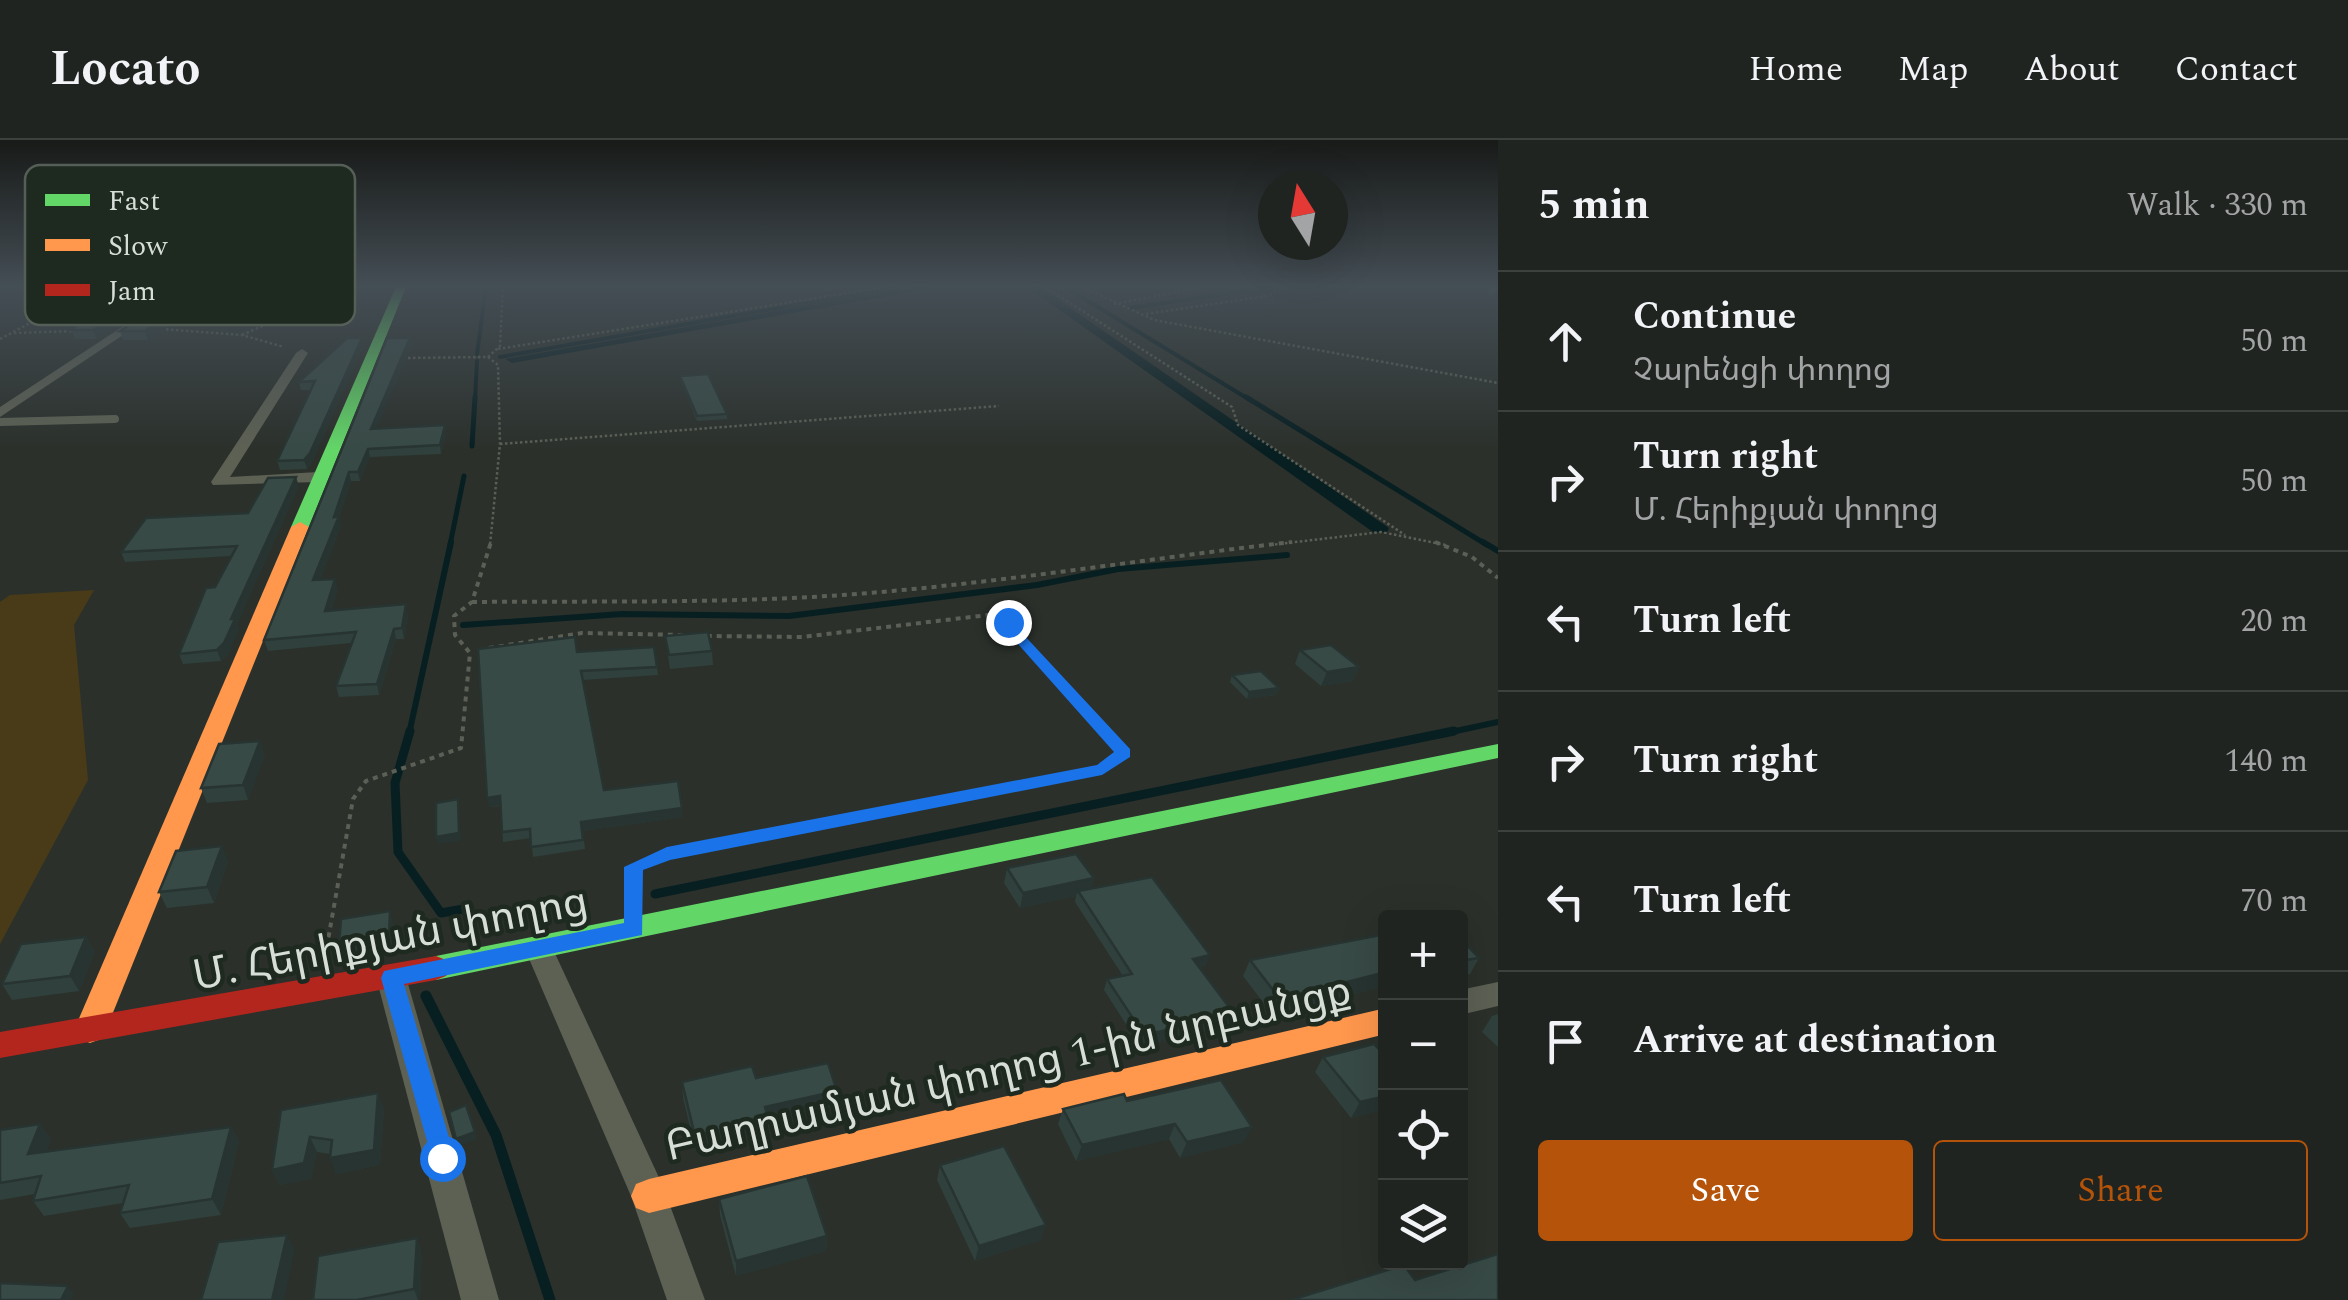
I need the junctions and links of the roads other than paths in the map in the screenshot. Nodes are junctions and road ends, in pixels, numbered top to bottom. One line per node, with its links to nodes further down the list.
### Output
1 (107, 341): 4 (street)
2 (378, 341): 7 (street)
3 (302, 353): 7 (street)
4 (0, 413)
5 (115, 419): 6 (lane)
6 (0, 422)
7 (318, 477): 14 (street)
8 (1498, 750): 9 (street, Մ. Հերիքյան փողոց)
9 (538, 947): 10 (street, Մ. Հերիքյան փողոց); 16 (street)
10 (391, 978): 14 (street, Մ. Հերիքյան փողոց); 17 (street)
11 (1498, 994): 12 (street)
12 (1468, 1001)
13 (1378, 1023): 16 (street, Բաղրամյան փողոց 1-ին նրբանցք)
14 (90, 1030): 15 (street, Մ. Հերիքյան փողոց)
15 (0, 1044)
16 (649, 1196): 18 (street)
17 (480, 1300)
18 (686, 1300)

